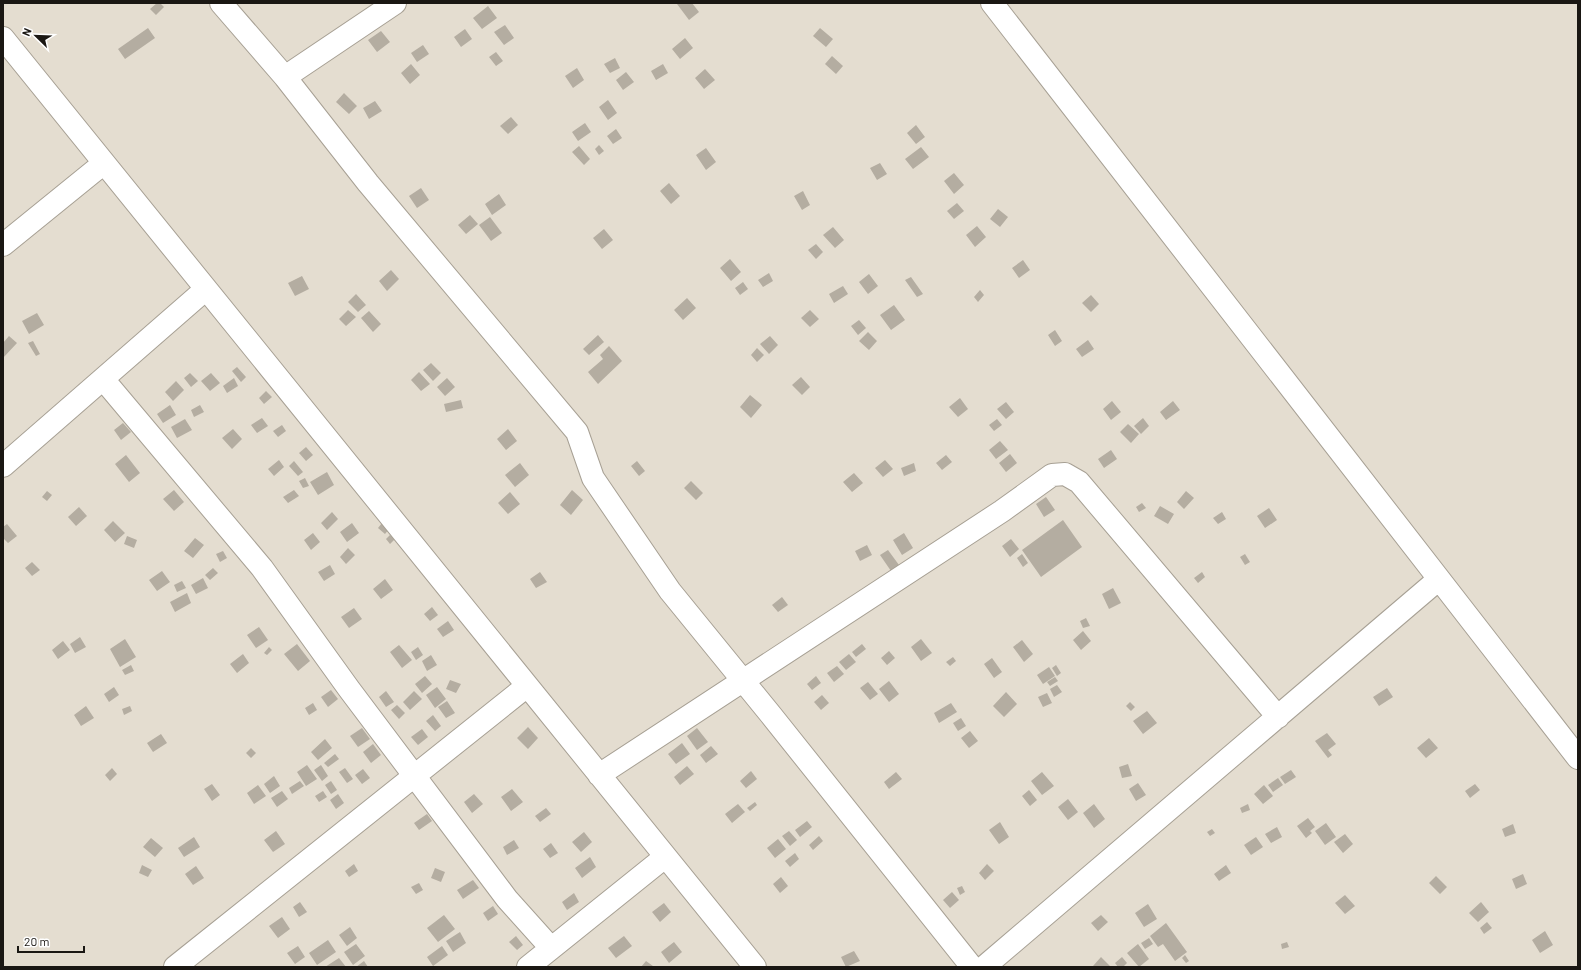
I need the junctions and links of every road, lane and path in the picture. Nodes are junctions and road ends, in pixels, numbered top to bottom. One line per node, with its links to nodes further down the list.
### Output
1 (221, 3): 5 (street)
2 (395, 3): 5 (street)
3 (992, 3): 11 (street)
4 (3, 38): 6 (street)
5 (285, 77): 12 (street)
6 (104, 163): 7 (street); 8 (street)
7 (3, 245)
8 (206, 289): 9 (street); 13 (street)
9 (103, 379): 10 (street); 17 (street)
10 (3, 466)
11 (1440, 579): 14 (street); 15 (street)
12 (743, 681): 14 (street); 16 (street); 23 (street)
13 (528, 686): 16 (street); 17 (street)
14 (1278, 717): 24 (street)
15 (1578, 758)
16 (599, 775): 18 (street)
17 (414, 776): 19 (street); 20 (street)
18 (665, 857): 19 (street); 22 (street)
19 (551, 948): 21 (street)
20 (174, 967)
21 (528, 967)
22 (754, 967)
23 (972, 967)
24 (984, 967)

